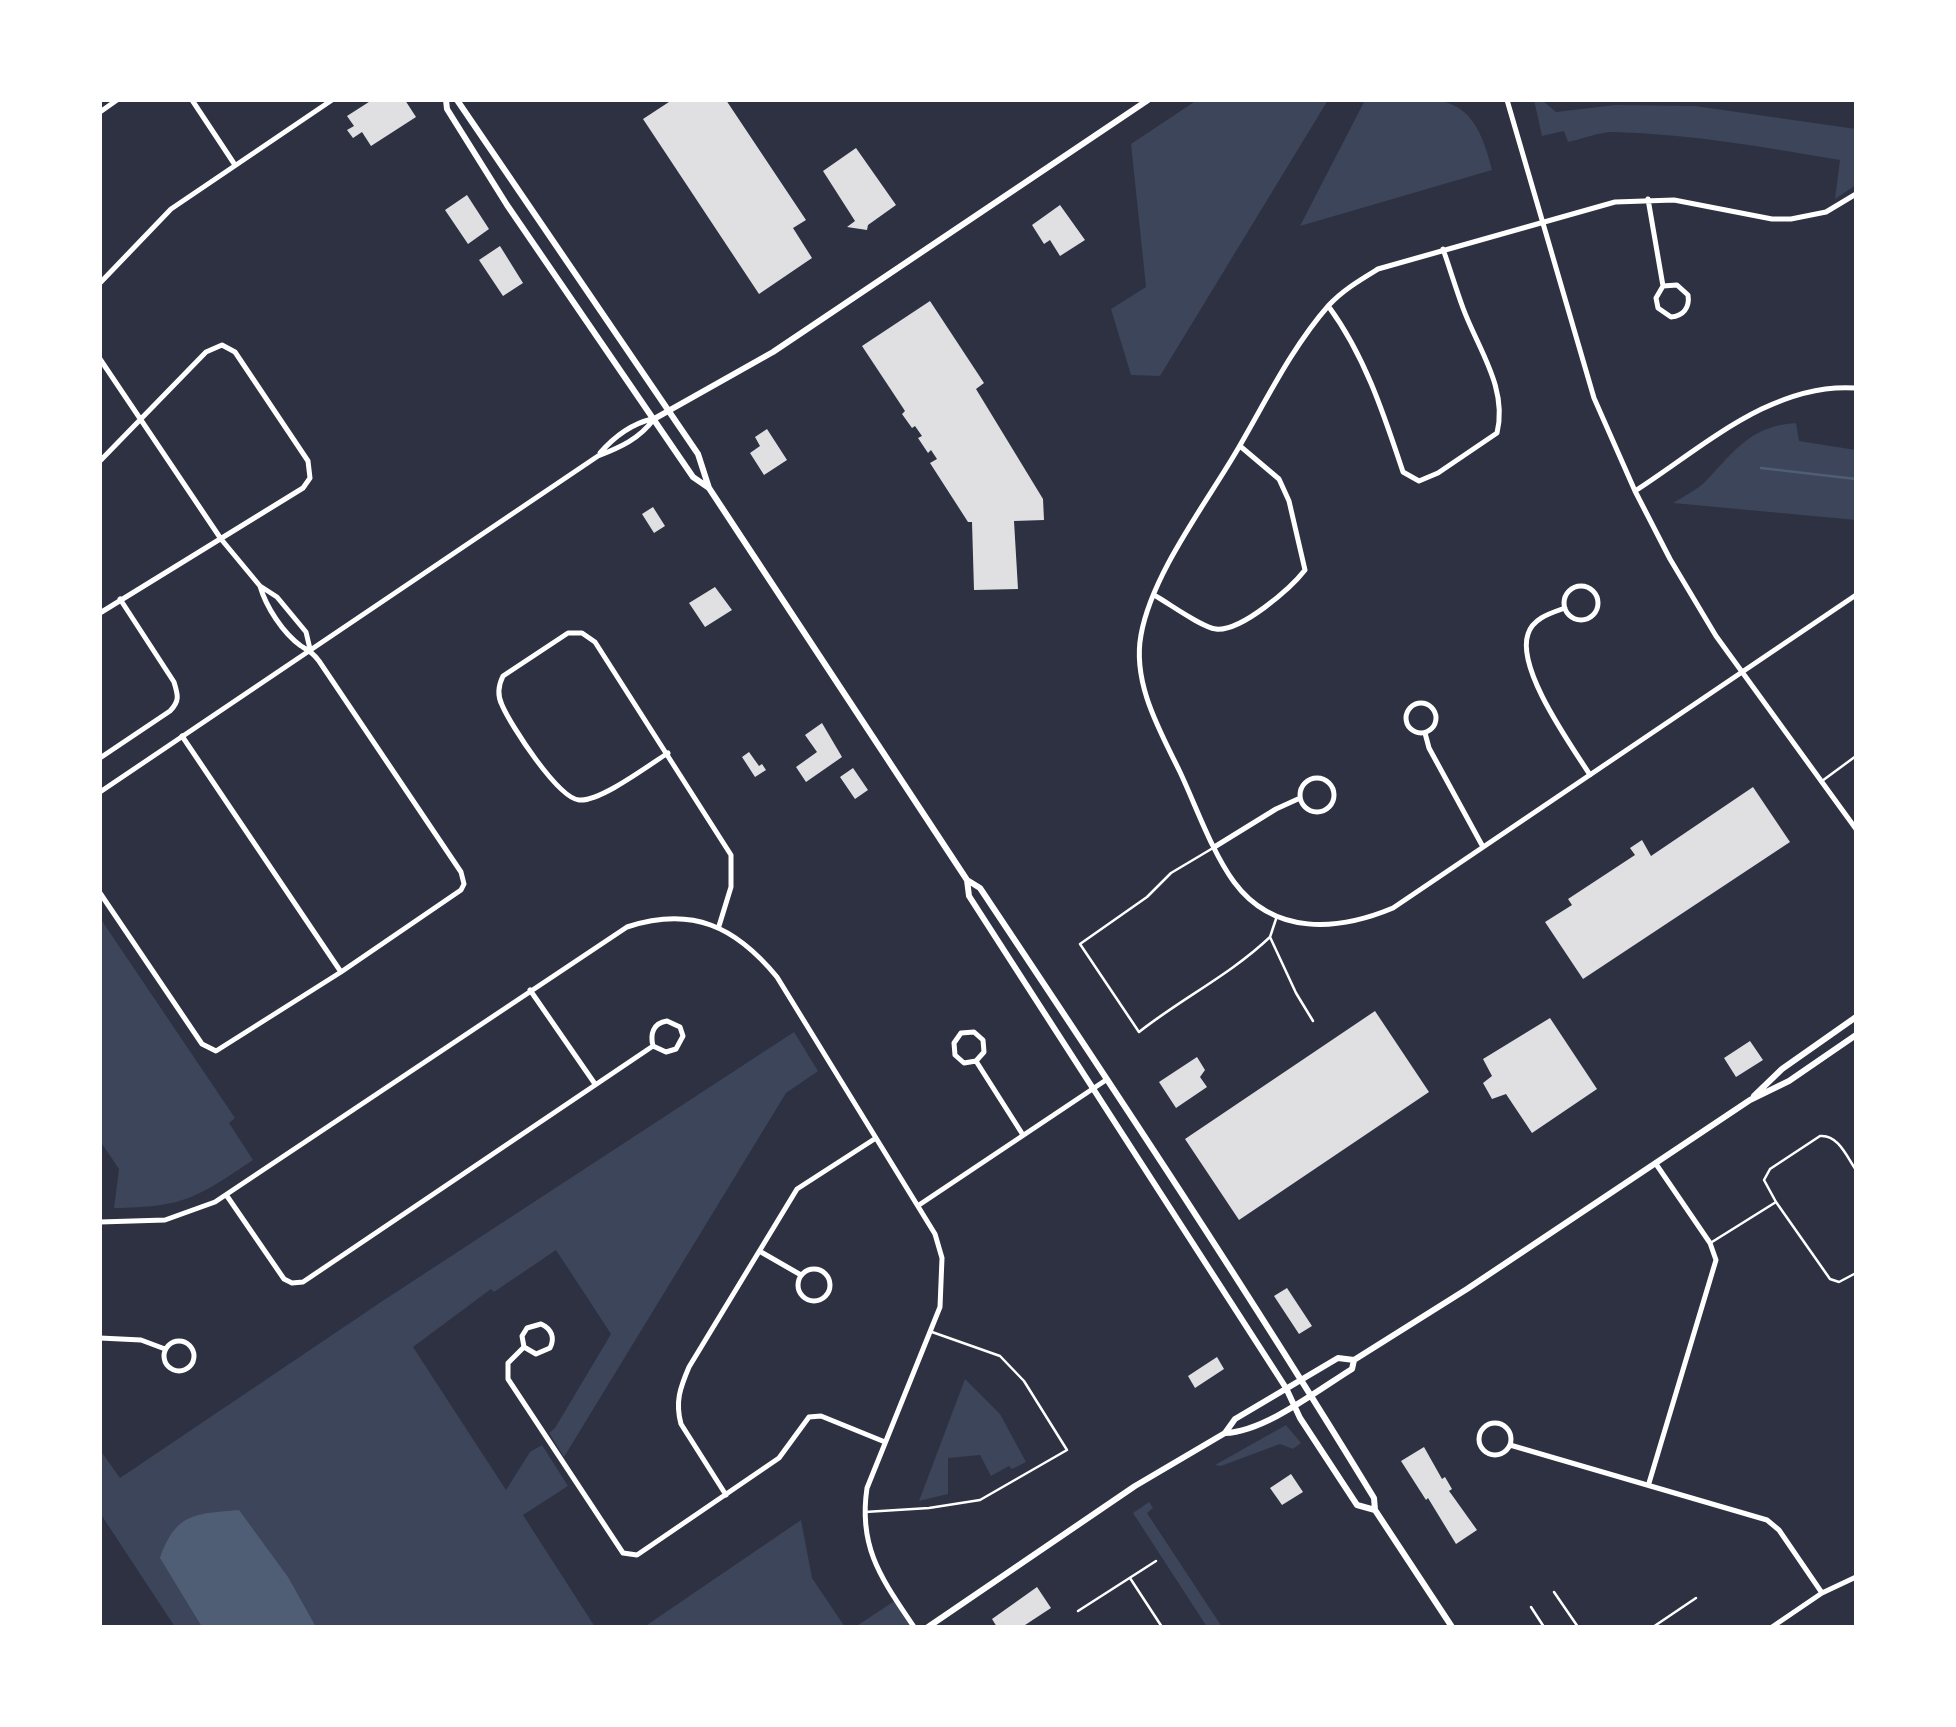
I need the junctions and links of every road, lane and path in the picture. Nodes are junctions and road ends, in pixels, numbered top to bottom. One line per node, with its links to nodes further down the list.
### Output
1 (118, 100): 8 (street)
2 (192, 100): 9 (street)
3 (332, 100): 9 (street)
4 (446, 100): 20 (main road)
5 (456, 100): 19 (main road)
6 (1148, 100): 19 (main road)
7 (1507, 100): 12 (street)
8 (100, 112)
9 (235, 165): 14 (street)
10 (1856, 194): 11 (street)
11 (1648, 200): 12 (street); 15 (street)
12 (1541, 222): 13 (street); 26 (street)
13 (1443, 249): 16 (street); 16 (street)
14 (100, 283)
15 (1664, 286): 15 (street)
16 (1328, 306): 22 (street)
17 (100, 358): 21 (street)
18 (1856, 388): 26 (street)
19 (668, 410): 20 (main road); 25 (main road)
20 (654, 419): 23 (street); 23 (street); 25 (main road)
21 (141, 421): 24 (street); 27 (street); 27 (street)
22 (1240, 446): 30 (street); 30 (street)
23 (598, 456): 34 (street)
24 (100, 461)
25 (709, 488): 48 (main road)
26 (1636, 492): 35 (street)
27 (220, 539): 28 (street); 31 (street)
28 (260, 586): 34 (street); 34 (street)
29 (1856, 595): 35 (street)
30 (1154, 596): 46 (street)
31 (120, 599): 33 (street); 40 (street)
32 (1565, 608): 32 (street); 41 (street)
33 (100, 613)
34 (310, 650): 37 (street); 53 (street)
35 (1741, 674): 41 (street); 42 (street)
36 (1425, 733): 36 (street); 47 (street)
37 (182, 736): 43 (street); 53 (street)
38 (668, 753): 38 (street); 51 (street)
39 (1856, 756): 42 (lane)
40 (100, 758)
41 (1590, 774): 47 (street)
42 (1821, 782): 45 (street)
43 (100, 792)
44 (1298, 799): 44 (street); 46 (street)
45 (1856, 828)
46 (1216, 846): 50 (street); 52 (lane)
47 (1483, 847): 50 (street)
48 (967, 880): 60 (main road); 62 (main road)
49 (100, 893): 53 (street)
50 (1278, 915): 52 (lane)
51 (719, 926): 54 (street); 65 (street)
52 (1270, 937): 56 (lane)
53 (340, 972)
54 (530, 990): 61 (street); 68 (street)
55 (1856, 1018): 63 (main road)
56 (1313, 1021)
57 (1856, 1035): 63 (main road)
58 (653, 1046): 58 (street); 61 (street)
59 (976, 1062): 59 (street); 64 (street)
60 (1106, 1080): 62 (street); 81 (main road)
61 (595, 1084): 68 (street)
62 (1092, 1089): 64 (street); 82 (main road)
63 (1750, 1100): 66 (main road)
64 (1023, 1136): 70 (street)
65 (876, 1138): 70 (street); 73 (street)
66 (1656, 1164): 72 (street); 80 (main road)
67 (1856, 1170): 69 (lane)
68 (227, 1196): 71 (street)
69 (1776, 1202): 72 (lane); 74 (lane)
70 (918, 1205): 76 (street)
71 (100, 1222)
72 (1710, 1243): 88 (street)
73 (761, 1252): 75 (street); 89 (street)
74 (1856, 1273)
75 (801, 1275): 75 (street)
76 (932, 1332): 86 (street); 91 (lane)
77 (100, 1338): 79 (street)
78 (524, 1347): 78 (street); 89 (street)
79 (165, 1349): 79 (street)
80 (1354, 1360): 81 (main road); 83 (main road)
81 (1300, 1380): 82 (main road); 83 (main road)
82 (1286, 1388): 84 (main road); 85 (main road)
83 (1310, 1394): 84 (main road); 90 (main road)
84 (1294, 1404): 85 (main road); 90 (main road)
85 (1224, 1433): 101 (main road)
86 (885, 1442): 89 (street); 91 (street)
87 (1510, 1445): 87 (street); 88 (street)
88 (1650, 1483): 96 (street)
89 (726, 1495)
90 (1375, 1510): 103 (main road)
91 (863, 1512): 100 (street)
92 (1156, 1560): 94 (lane)
93 (1856, 1577): 96 (street)
94 (1130, 1578): 99 (lane); 102 (lane)
95 (1554, 1592): 105 (lane)
96 (1822, 1593): 107 (street)
97 (1696, 1598): 106 (lane)
98 (1531, 1607): 104 (lane)
99 (1078, 1612)
100 (914, 1627)
101 (928, 1627)
102 (1162, 1627)
103 (1452, 1627)
104 (1544, 1627)
105 (1578, 1627)
106 (1653, 1627)
107 (1772, 1627)

